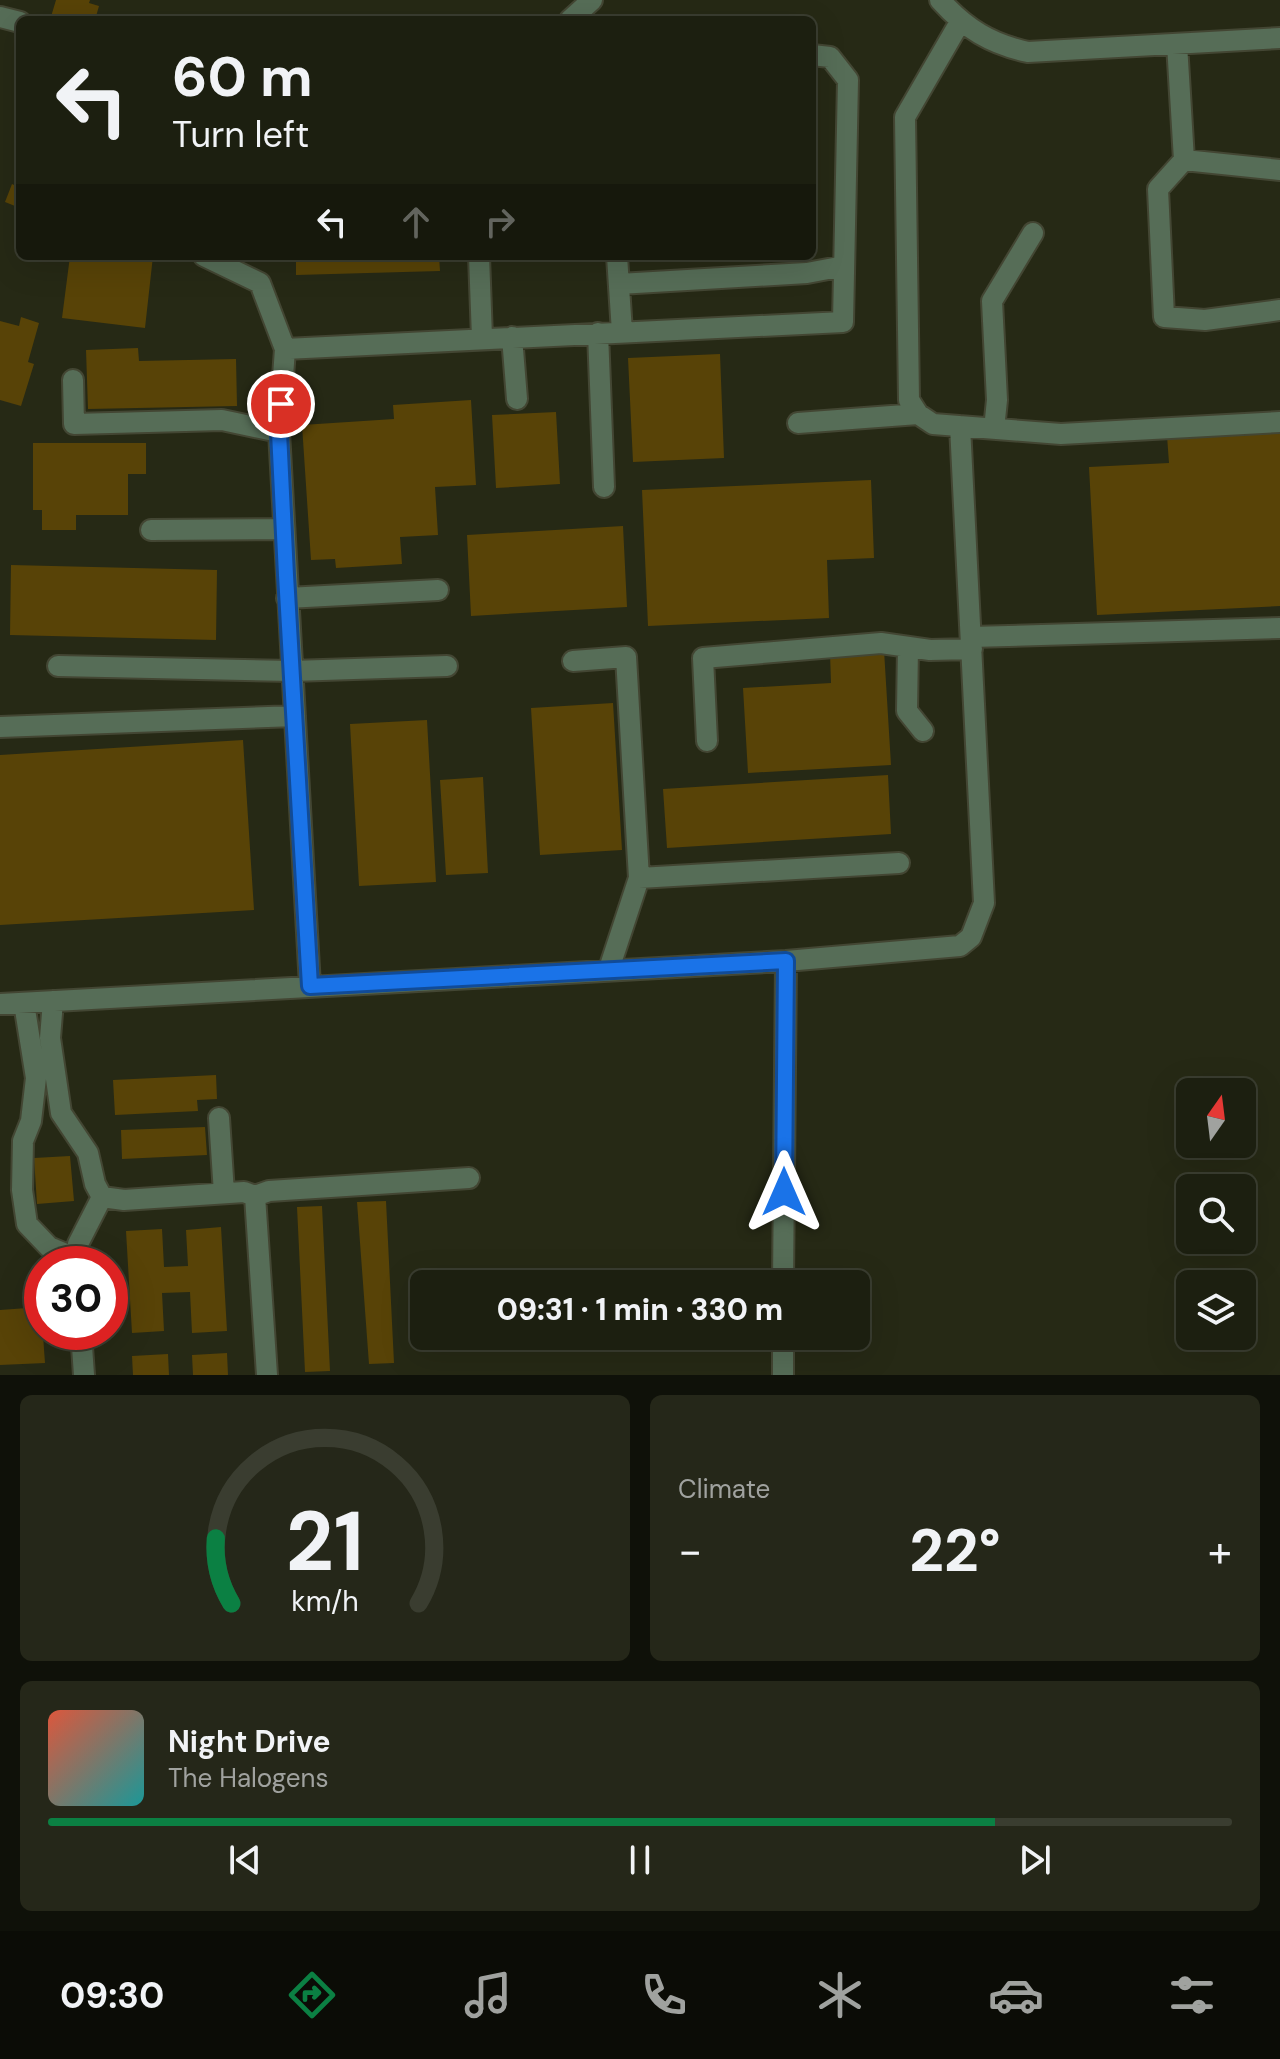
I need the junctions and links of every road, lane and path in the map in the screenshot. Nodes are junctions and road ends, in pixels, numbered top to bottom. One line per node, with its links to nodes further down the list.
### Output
1 (592, 0): 3 (street)
2 (940, 0): 4 (street)
3 (574, 16)
4 (960, 22): 6 (street); 24 (street)
5 (1280, 38): 6 (street)
6 (1177, 44): 8 (street)
7 (816, 55): 14 (street)
8 (1184, 160): 9 (street); 16 (street)
9 (1280, 170)
10 (1033, 233): 28 (street)
11 (212, 260): 21 (street)
12 (479, 260): 20 (street)
13 (617, 260): 15 (street)
14 (844, 266): 15 (street); 17 (street)
15 (619, 284): 17 (street)
16 (1280, 310)
17 (622, 332): 18 (street)
18 (598, 333): 19 (street); 30 (street)
19 (512, 337): 20 (street); 23 (street)
20 (482, 338): 21 (street)
21 (285, 349): 29 (street)
22 (73, 380): 29 (street)
23 (517, 399)
24 (918, 414): 26 (street); 27 (street)
25 (1280, 422): 28 (street)
26 (798, 423)
27 (960, 426): 28 (street); 36 (street)
28 (994, 429)
29 (279, 432): 31 (street)
30 (604, 487)
31 (283, 529): 32 (street); 34 (street)
32 (151, 530)
33 (438, 590): 34 (street)
34 (287, 598): 41 (street)
35 (1280, 628): 36 (street)
36 (972, 643): 37 (street); 48 (street)
37 (908, 647): 44 (street); 45 (street)
38 (573, 661): 47 (street)
39 (58, 666): 41 (street)
40 (447, 666): 41 (street)
41 (292, 671): 42 (street)
42 (295, 716): 43 (street); 50 (street)
43 (0, 727)
44 (923, 731)
45 (707, 741)
46 (899, 863): 47 (street)
47 (639, 878): 49 (street)
48 (786, 961): 49 (street); 61 (street)
49 (609, 969): 50 (street)
50 (310, 986): 51 (street)
51 (53, 1001): 52 (street); 58 (street)
52 (24, 1003): 53 (street); 59 (street)
53 (0, 1004)
54 (219, 1118): 56 (street)
55 (469, 1178): 57 (street)
56 (224, 1193): 57 (street); 58 (street)
57 (255, 1196): 65 (street)
58 (102, 1197): 60 (street)
59 (48, 1246)
60 (78, 1246)
61 (783, 1270)
62 (82, 1350): 64 (street)
63 (783, 1350): 66 (street)
64 (84, 1375)
65 (267, 1375)
66 (783, 1375)

